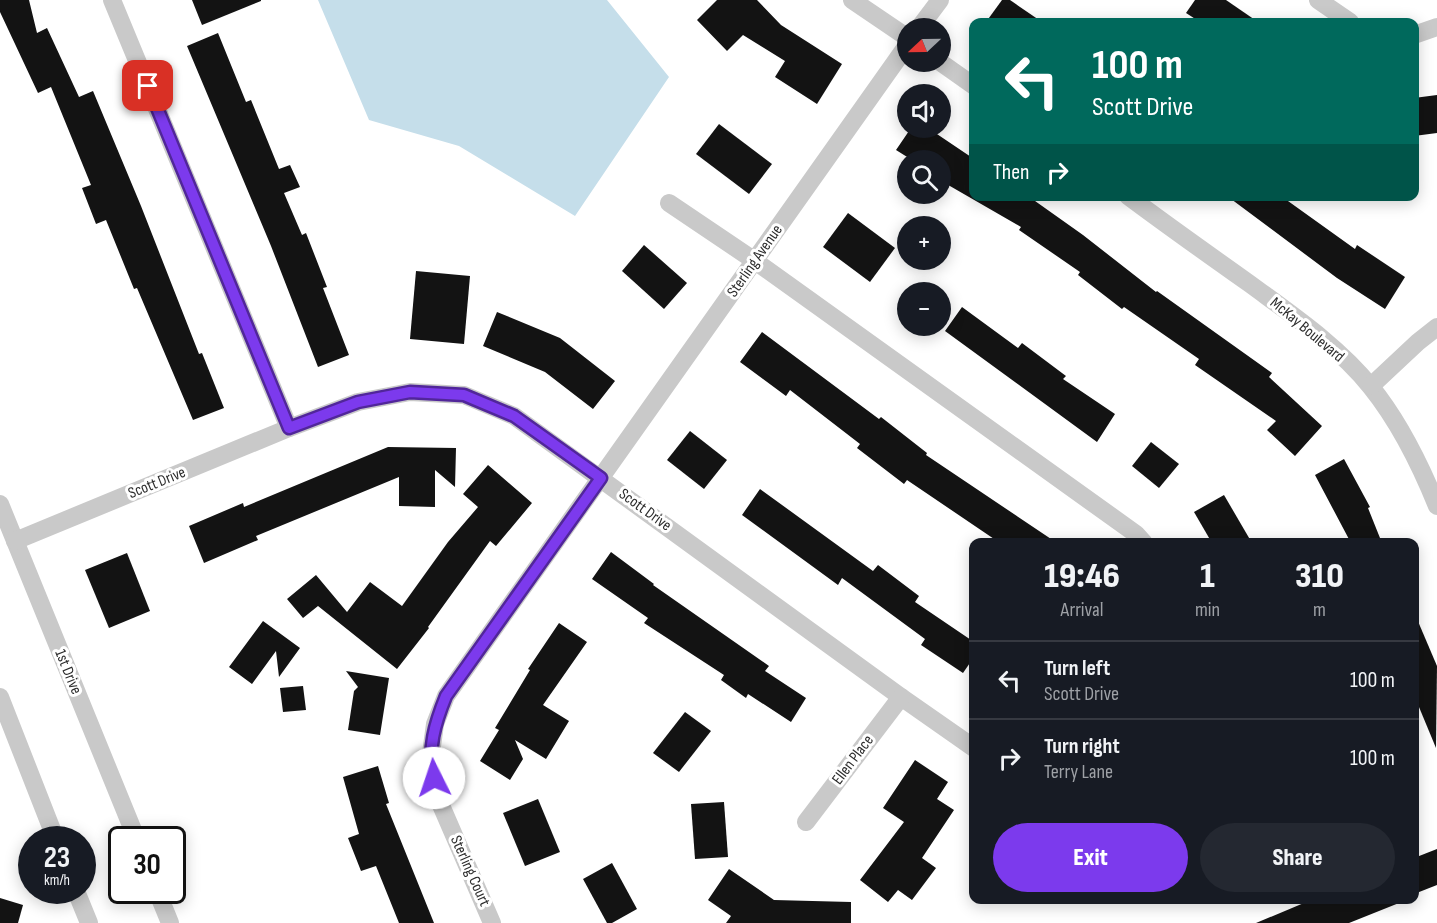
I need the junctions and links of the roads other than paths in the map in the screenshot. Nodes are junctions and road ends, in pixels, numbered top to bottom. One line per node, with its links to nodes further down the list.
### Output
1 (112, 0): 18 (street)
2 (852, 0): 8 (street)
3 (940, 0): 5 (street)
4 (1318, 0): 6 (street)
5 (926, 18)
6 (1344, 18)
7 (1437, 27): 9 (street)
8 (897, 31)
9 (1419, 33)
10 (897, 60): 15 (street, Sterling Avenue)
11 (951, 70): 12 (street)
12 (969, 82)
13 (1135, 201): 17 (street, McKay Boulevard)
14 (669, 203): 15 (street)
15 (755, 261): 19 (street, Sterling Avenue); 22 (street)
16 (1437, 327): 17 (street)
17 (1371, 387): 21 (street, McKay Boulevard)
18 (289, 428): 19 (street, Scott Drive); 23 (street, Scott Drive)
19 (601, 478): 25 (street, Scott Drive); 34 (street, Sterling Court)
20 (0, 504): 23 (street, 1st Drive)
21 (1437, 506)
22 (1140, 538)
23 (15, 541): 29 (street, 1st Drive)
24 (0, 697): 28 (street)
25 (901, 698): 26 (street, Scott Drive); 27 (street, Ellen Place)
26 (969, 745)
27 (806, 822)
28 (51, 826)
29 (131, 826)
30 (81, 904): 32 (street)
31 (162, 904): 33 (street)
32 (89, 923)
33 (170, 923)
34 (492, 923)

